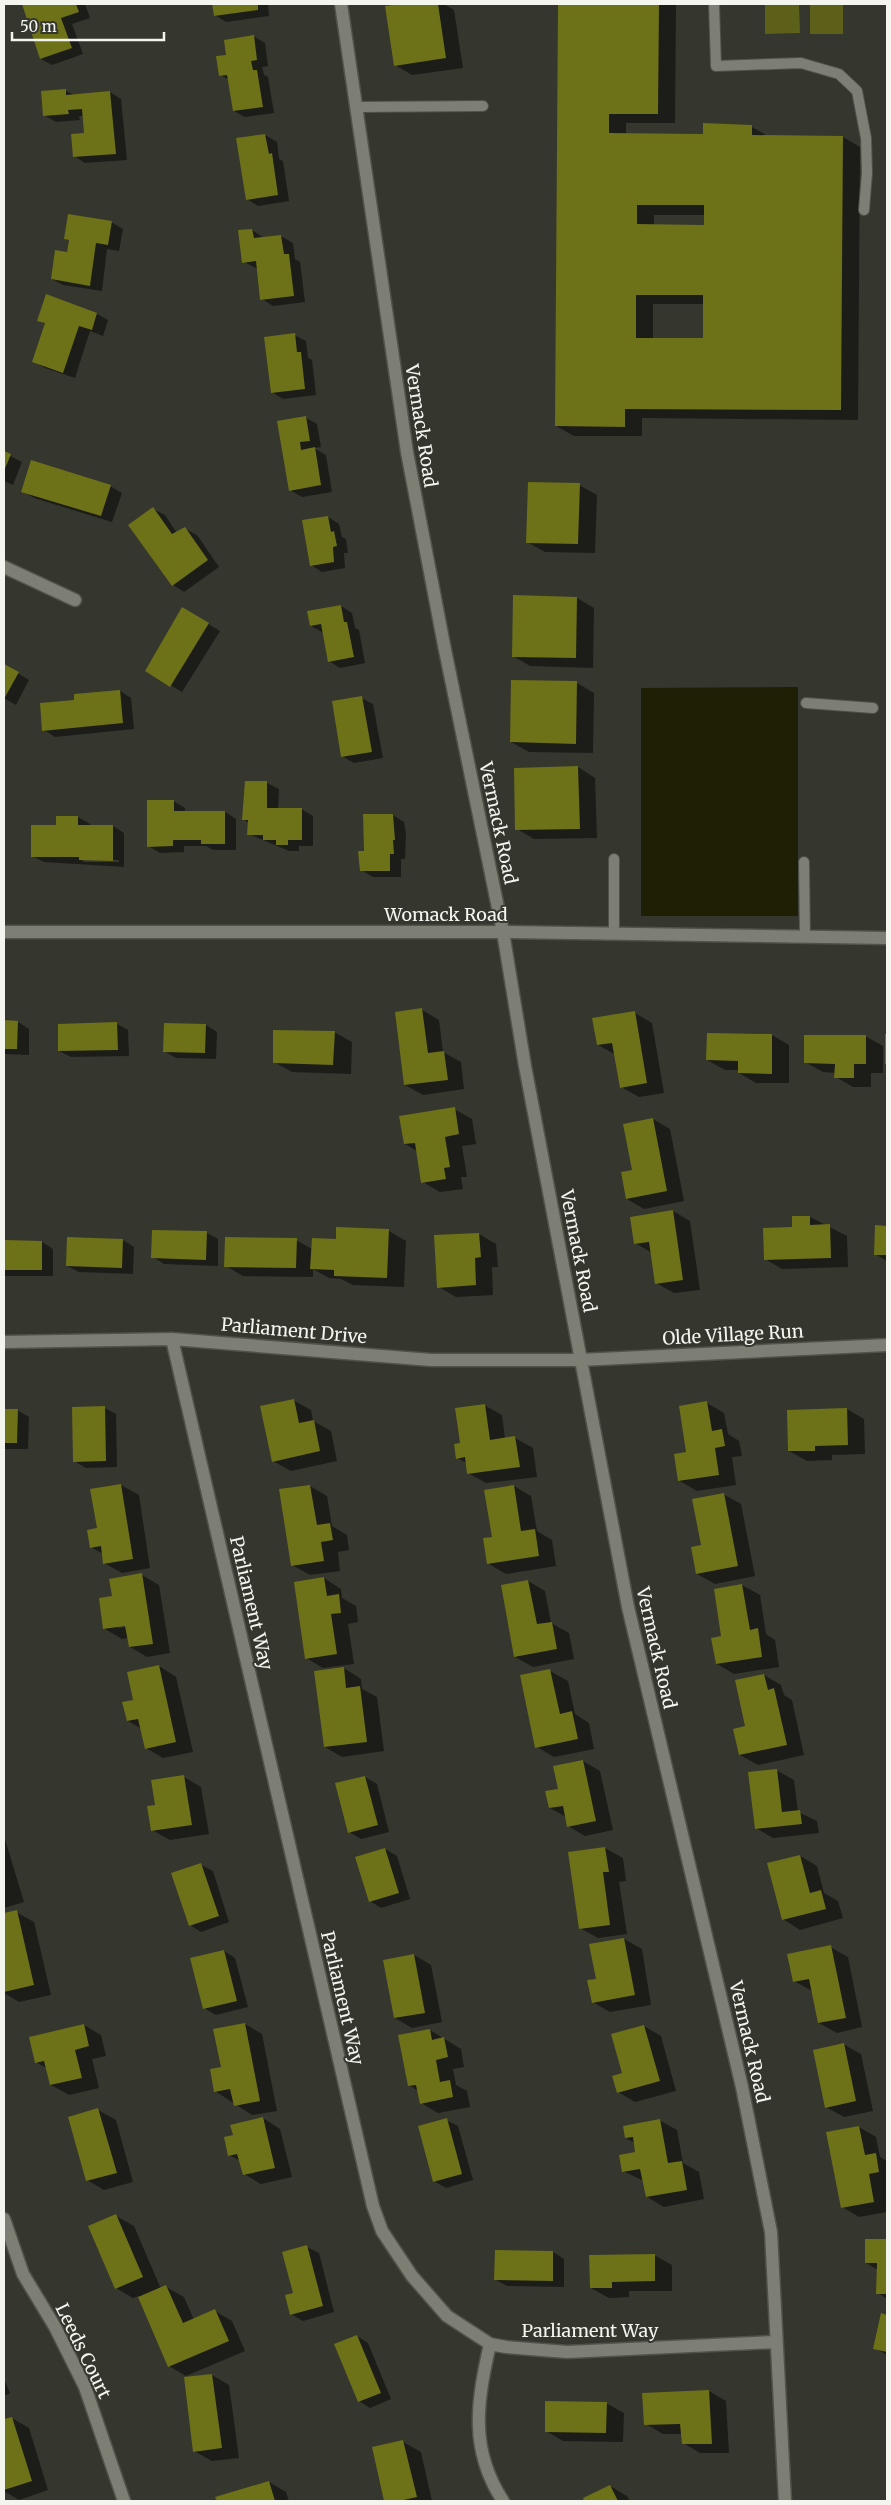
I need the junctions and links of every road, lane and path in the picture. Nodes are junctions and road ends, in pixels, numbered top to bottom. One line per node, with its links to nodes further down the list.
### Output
1 (341, 4): 4 (street, Vermack Road)
2 (714, 4): 5 (lane)
3 (483, 106): 4 (lane)
4 (358, 107): 13 (street, Vermack Road)
5 (864, 210)
6 (4, 567): 7 (street)
7 (75, 600)
8 (806, 703): 9 (lane)
9 (873, 708)
10 (614, 859): 14 (lane)
11 (804, 862): 15 (lane)
12 (4, 932): 13 (street, Womack Road)
13 (503, 932): 14 (street, Womack Road); 20 (street, Vermack Road)
14 (614, 934): 15 (street, Womack Road)
15 (805, 936): 16 (street, Womack Road)
16 (887, 938)
17 (172, 1338): 18 (street, Parliament Drive); 20 (street, Parliament Drive); 23 (street, Parliament Way)
18 (4, 1342)
19 (887, 1345): 20 (street, Olde Village Run)
20 (580, 1360): 22 (street, Vermack Road)
21 (4, 2219): 24 (street, Leeds Court)
22 (775, 2342): 23 (street, Parliament Way); 26 (street, Vermack Road)
23 (490, 2344): 25 (street)
24 (124, 2501)
25 (503, 2501)
26 (785, 2501)

